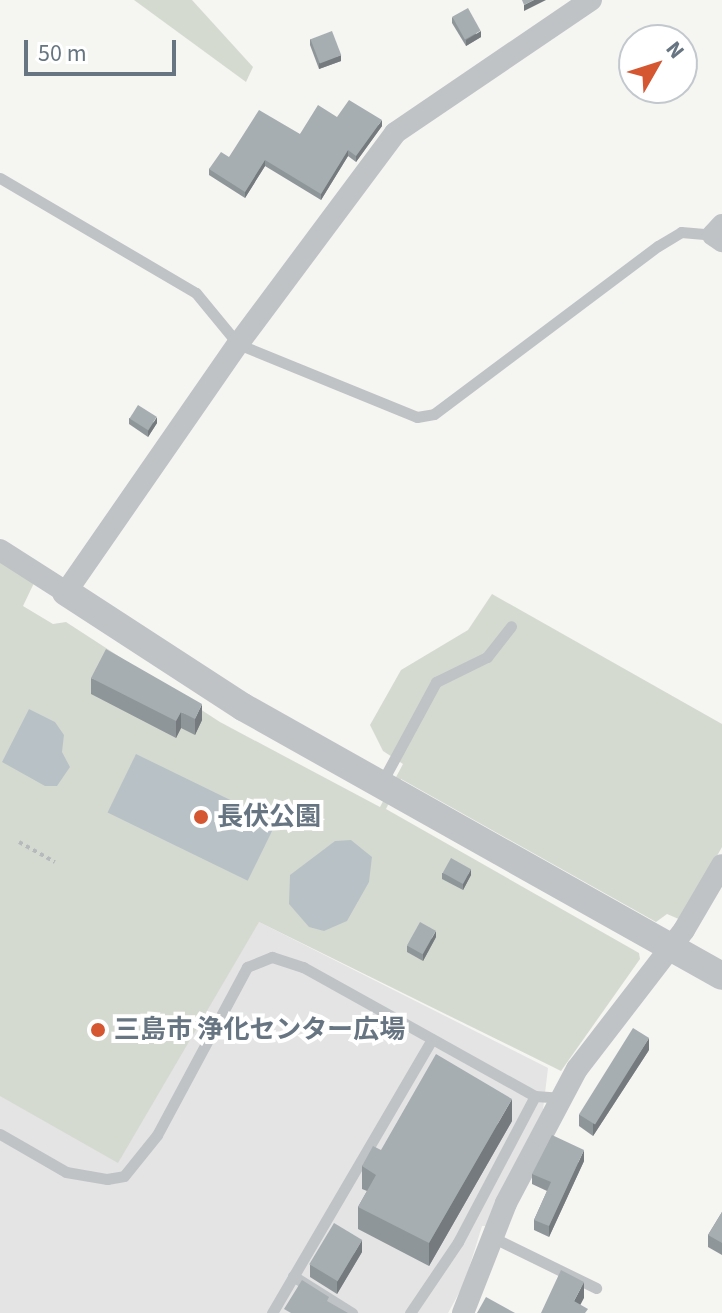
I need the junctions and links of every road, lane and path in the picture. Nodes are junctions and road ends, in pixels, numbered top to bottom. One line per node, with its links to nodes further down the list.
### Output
1 (591, 0): 4 (street)
2 (0, 178): 4 (lane)
3 (719, 234): 4 (lane)
4 (238, 344): 6 (street)
5 (0, 550): 6 (street)
6 (66, 592): 8 (street)
7 (511, 626): 8 (lane)
8 (382, 782): 12 (street)
9 (19, 842): 10 (path)
10 (55, 862)
11 (722, 865): 12 (street)
12 (671, 946): 13 (street); 16 (street)
13 (722, 976)
14 (432, 1039): 15 (lane); 17 (lane); 19 (lane)
15 (535, 1096): 16 (lane); 23 (lane)
16 (562, 1098): 18 (street)
17 (0, 1134)
18 (492, 1237): 20 (lane); 24 (street)
19 (293, 1276): 21 (lane); 22 (lane)
20 (596, 1288)
21 (272, 1313)
22 (352, 1313)
23 (410, 1313)
24 (463, 1313)

